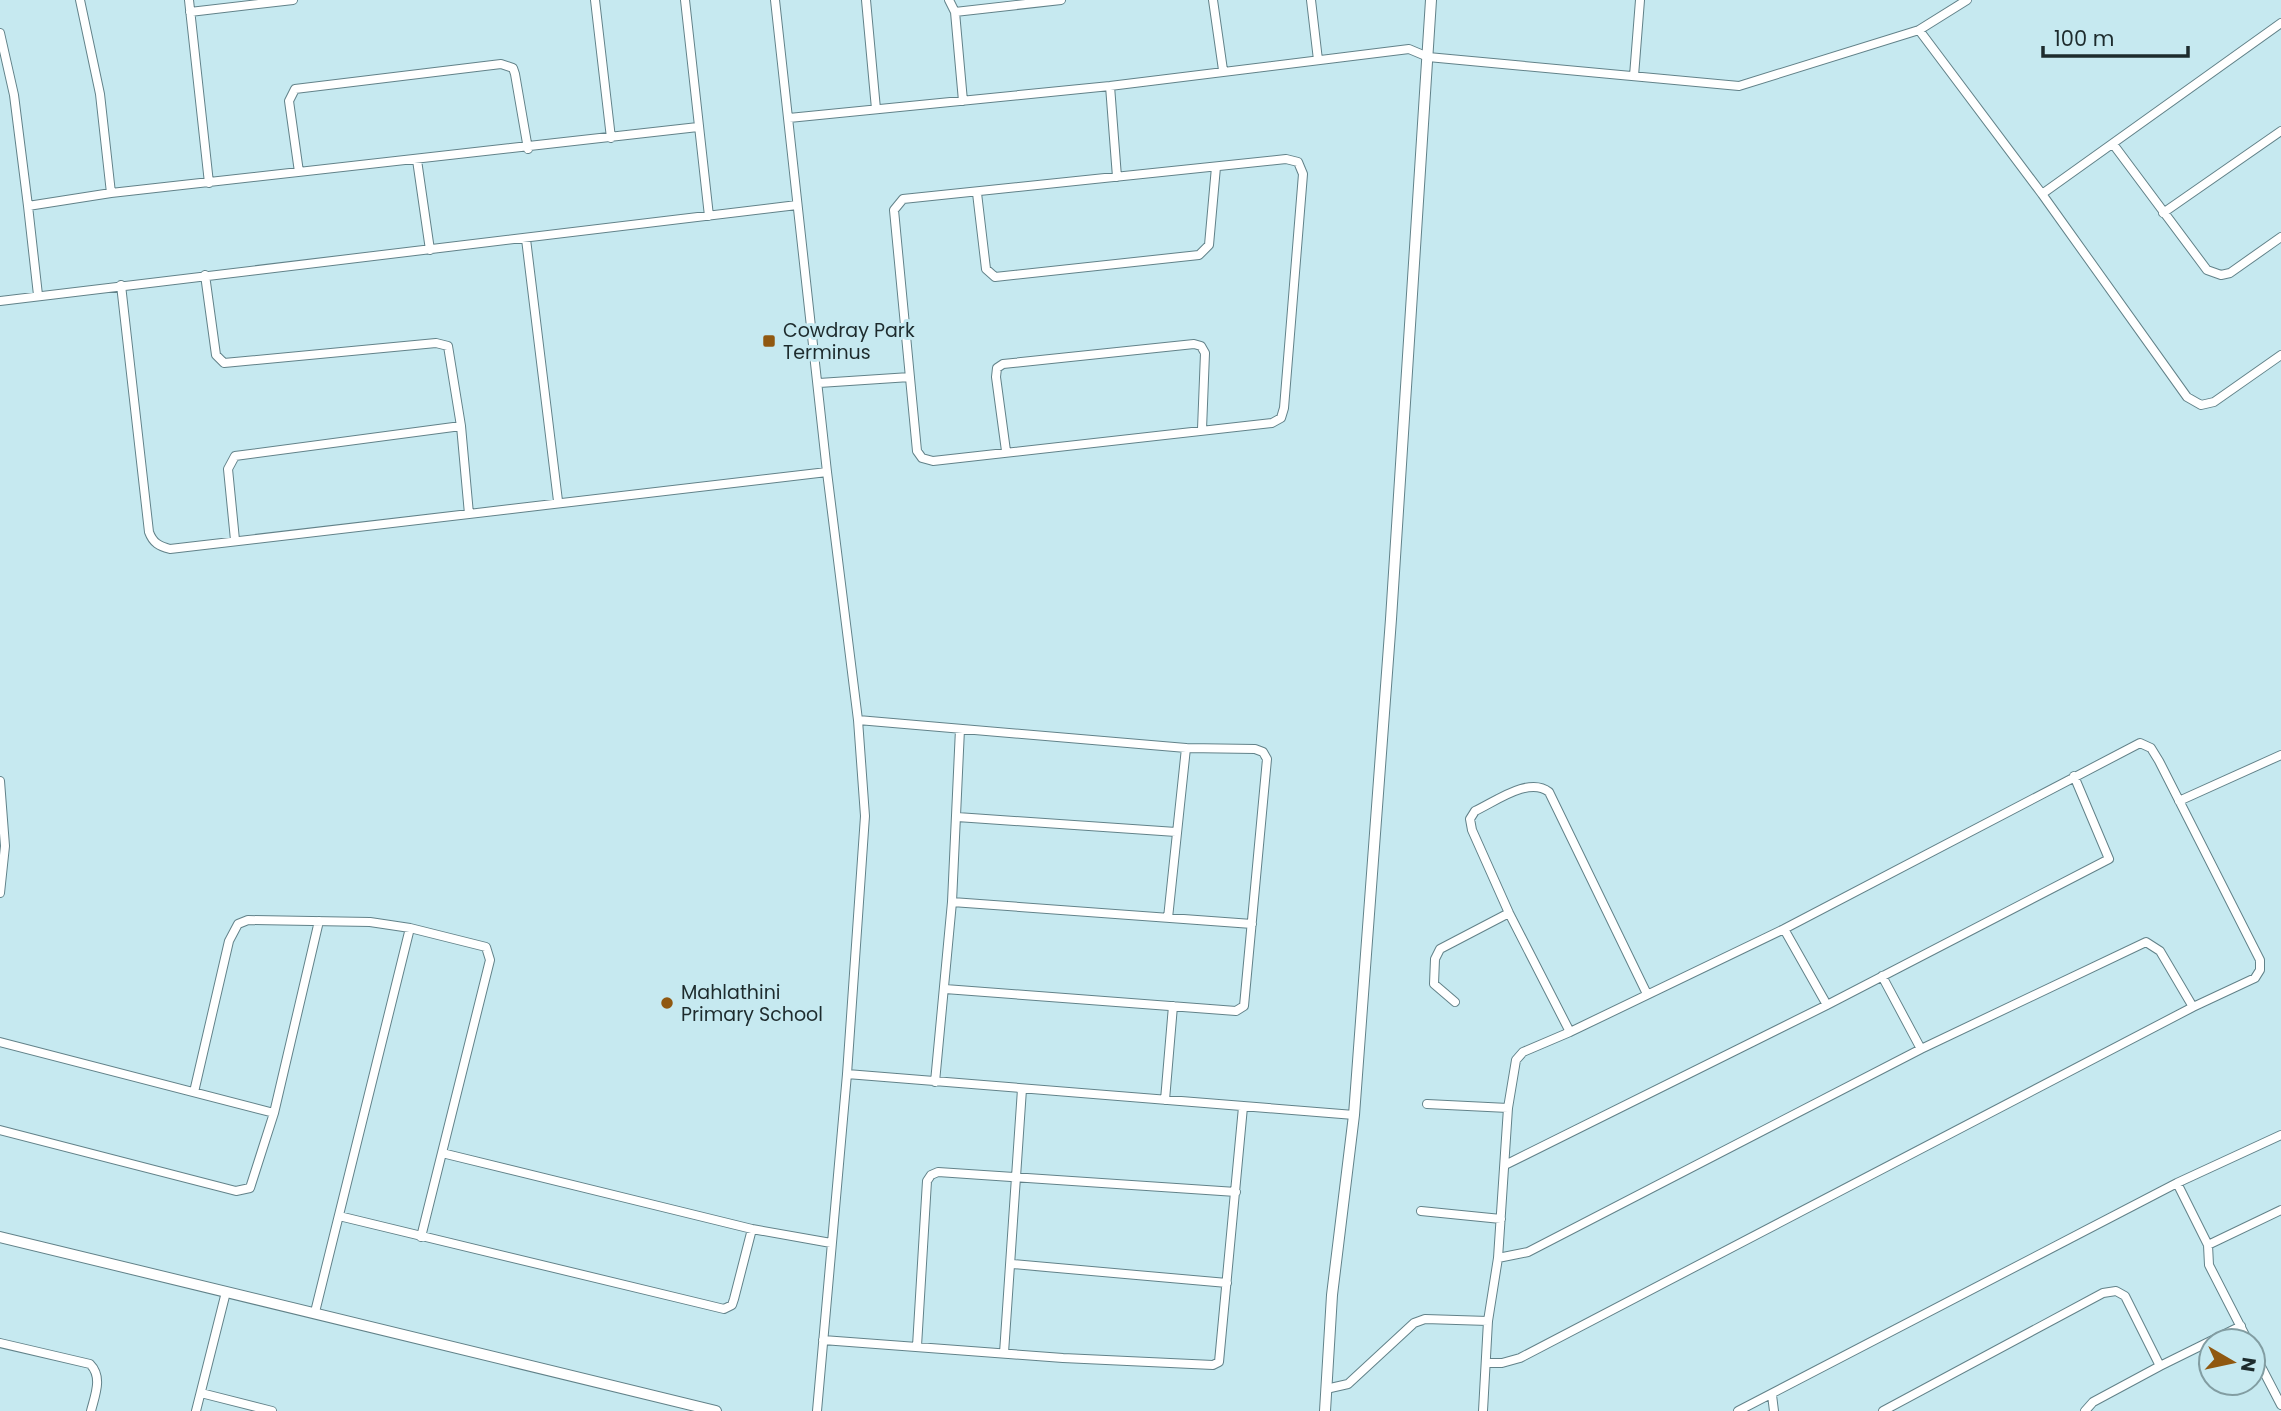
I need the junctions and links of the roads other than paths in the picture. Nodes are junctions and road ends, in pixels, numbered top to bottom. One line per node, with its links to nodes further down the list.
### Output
1 (80, 0): 38 (street)
2 (189, 0): 15 (street)
3 (293, 0): 15 (street)
4 (595, 0): 30 (street)
5 (685, 0): 28 (street)
6 (775, 0): 27 (street)
7 (866, 0): 26 (street)
8 (949, 0): 16 (street)
9 (1061, 0): 16 (street)
10 (1213, 0): 22 (street)
11 (1311, 0): 21 (street)
12 (1431, 0): 20 (street)
13 (1640, 0): 23 (street)
14 (1968, 0): 18 (street)
15 (190, 12): 37 (street)
16 (955, 12): 25 (street)
17 (2280, 27): 31 (street)
18 (1919, 30): 23 (street); 40 (street)
19 (0, 33): 42 (street)
20 (1428, 57): 21 (street); 23 (street); 98 (street)
21 (1318, 60): 22 (street)
22 (1223, 70): 24 (street)
23 (1634, 76)
24 (1110, 86): 25 (street); 36 (street)
25 (963, 101): 26 (street)
26 (876, 108): 27 (street)
27 (789, 118): 41 (street)
28 (698, 127): 30 (street); 44 (street)
29 (2281, 131): 43 (street)
30 (611, 138): 32 (street)
31 (2113, 144): 40 (street); 43 (street)
32 (528, 149): 33 (street); 35 (street)
33 (417, 160): 35 (street); 47 (street)
34 (1216, 167): 36 (street); 39 (street); 56 (street)
35 (299, 172): 37 (street)
36 (1117, 177): 39 (street)
37 (209, 183): 38 (street)
38 (111, 193): 42 (street)
39 (977, 193): 53 (street)
40 (2042, 194): 52 (street)
41 (797, 205): 44 (street); 54 (street)
42 (28, 206): 50 (street)
43 (2164, 213): 45 (street)
44 (709, 216): 46 (street)
45 (2281, 237)
46 (526, 239): 47 (street); 59 (street)
47 (430, 250): 48 (street)
48 (205, 275): 49 (street); 55 (street)
49 (121, 285): 50 (street); 61 (street)
50 (38, 295): 51 (street)
51 (0, 301)
52 (2281, 355)
53 (910, 377): 54 (street); 57 (street)
54 (819, 383): 58 (street)
55 (461, 426): 60 (street); 61 (street)
56 (1202, 429): 57 (street); 57 (street)
57 (1006, 451)
58 (827, 472): 59 (street); 62 (street)
59 (558, 501): 60 (street)
60 (469, 514): 61 (street)
61 (235, 540)
62 (858, 720): 63 (street); 89 (street)
63 (960, 729): 64 (street); 69 (street)
64 (1186, 748): 70 (street); 76 (street)
65 (2281, 755): 68 (street)
66 (2074, 776): 68 (street); 78 (street); 79 (street)
67 (0, 781): 71 (street)
68 (2179, 801): 85 (street)
69 (957, 817): 70 (street); 72 (street)
70 (1176, 832): 74 (street)
71 (0, 893)
72 (952, 902): 74 (street); 80 (street)
73 (1509, 913): 81 (street); 82 (street); 86 (street)
74 (1168, 918): 76 (street)
75 (319, 921): 77 (street); 92 (street); 97 (street)
76 (1252, 925): 84 (street)
77 (410, 928): 101 (street); 108 (street)
78 (1784, 929): 81 (street); 83 (street)
79 (1882, 976): 83 (street); 88 (street)
80 (946, 989): 84 (street); 90 (street)
81 (1647, 994): 86 (street)
82 (1455, 1002)
83 (1827, 1004): 102 (street)
84 (1173, 1006): 93 (street)
85 (2193, 1007): 88 (street); 126 (street)
86 (1570, 1032): 96 (street)
87 (0, 1042): 92 (street)
88 (1921, 1049): 115 (street)
89 (847, 1074): 90 (street); 113 (street)
90 (935, 1082): 91 (street)
91 (1022, 1089): 93 (street); 103 (street)
92 (194, 1092): 97 (street)
93 (1165, 1100): 95 (street)
94 (1427, 1104): 96 (street)
95 (1243, 1107): 98 (street); 105 (street)
96 (1508, 1108): 102 (street)
97 (274, 1113): 99 (street)
98 (1354, 1115): 129 (street)
99 (0, 1130)
100 (2281, 1135): 104 (street)
101 (443, 1153): 110 (street); 112 (street)
102 (1504, 1165): 109 (street)
103 (1016, 1176): 105 (street); 116 (street); 124 (street)
104 (2177, 1183): 114 (street); 131 (street)
105 (1236, 1192): 117 (street)
106 (1421, 1211): 109 (street)
107 (2279, 1214): 114 (street)
108 (339, 1216): 112 (street); 119 (street)
109 (1501, 1219): 115 (street)
110 (752, 1229): 112 (street); 113 (street)
111 (0, 1237): 118 (street)
112 (421, 1237)
113 (831, 1243): 122 (street)
114 (2208, 1245): 121 (street)
115 (1498, 1258): 120 (street)
116 (1012, 1264): 117 (street); 125 (street)
117 (1227, 1283): 125 (street)
118 (226, 1293): 119 (street); 130 (street)
119 (315, 1312): 136 (street)
120 (1488, 1321): 126 (street); 129 (street)
121 (2241, 1326): 127 (street)
122 (823, 1340): 124 (street); 137 (street)
123 (0, 1343): 133 (street)
124 (917, 1346): 125 (street)
125 (1004, 1353)
126 (1486, 1363): 139 (street)
127 (2160, 1366): 142 (street); 143 (street)
128 (2267, 1378): 132 (street)
129 (1326, 1389): 138 (street)
130 (201, 1393): 134 (street); 135 (street)
131 (1772, 1395): 140 (street); 141 (street)
132 (2281, 1405)
133 (91, 1411)
134 (196, 1411)
135 (272, 1411)
136 (716, 1411)
137 (817, 1411)
138 (1325, 1411)
139 (1483, 1411)
140 (1738, 1411)
141 (1774, 1411)
142 (1883, 1411)
143 (2085, 1411)

